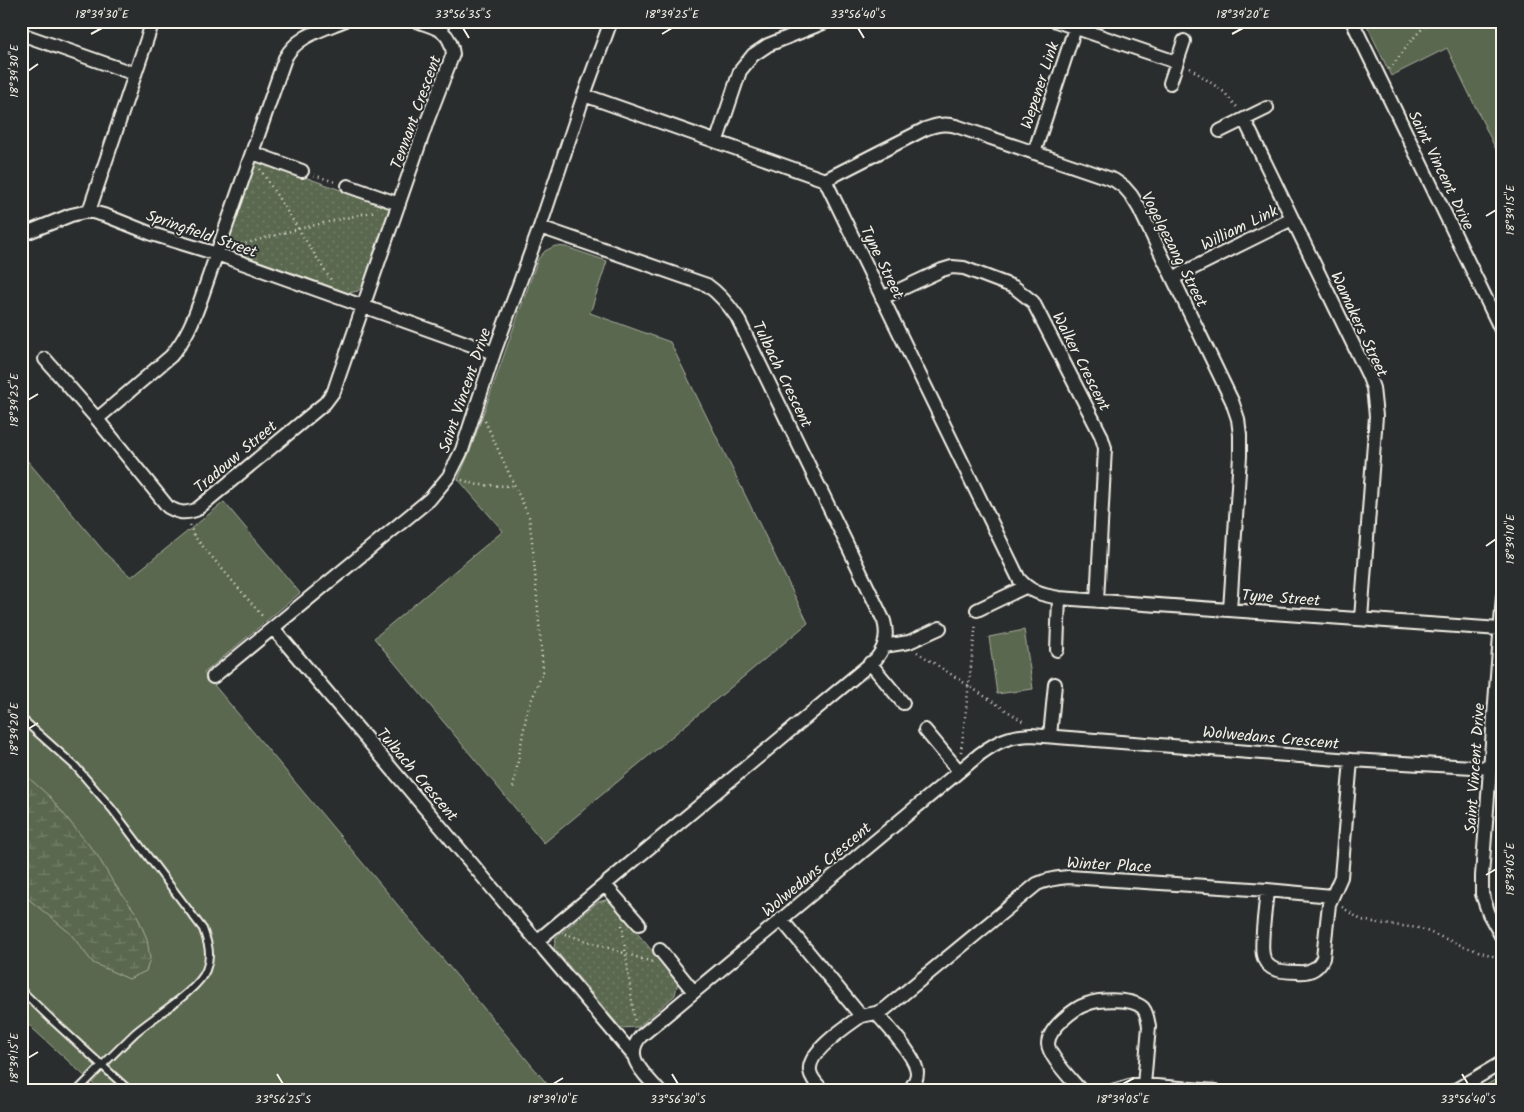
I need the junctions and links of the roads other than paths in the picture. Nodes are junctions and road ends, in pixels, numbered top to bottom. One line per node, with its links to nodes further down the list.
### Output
1 (153, 21): 12 (street)
2 (343, 21): 19 (street)
3 (416, 21): 24 (street, Tennant Crescent)
4 (612, 21): 14 (street, Saint Vincent Drive)
5 (828, 21): 18 (street)
6 (1056, 21): 8 (street)
7 (1352, 21): 33 (street, Saint Vincent Drive)
8 (1075, 28): 11 (street); 20 (street, Wepener Link)
9 (21, 34): 12 (street)
10 (1184, 41): 11 (street)
11 (1176, 62): 13 (street)
12 (135, 74): 25 (street)
13 (1170, 83)
14 (584, 95): 18 (street); 27 (street, Saint Vincent Drive)
15 (1267, 108): 16 (street)
16 (1244, 119): 17 (street); 26 (street, Wamakers Street)
17 (1220, 131)
18 (717, 140): 22 (street)
19 (253, 153): 21 (street); 29 (street)
20 (1034, 153): 22 (street, Vogelgezang Street); 30 (street, Vogelgezang Street)
21 (302, 171)
22 (825, 180): 31 (street, Tyne Street)
23 (348, 186): 24 (street)
24 (394, 203): 32 (street, Tennant Crescent)
25 (89, 212): 28 (street); 29 (street, Springfield Street)
26 (1292, 219): 30 (street, William Link); 43 (street, Wamakers Street)
27 (540, 227): 34 (street, Saint Vincent Drive); 47 (street, Tulbach Crescent)
28 (21, 235)
29 (217, 254): 32 (street, Springfield Street); 36 (street)
30 (1173, 278): 42 (street, Vogelgezang Street)
31 (882, 298): 37 (street, Tyne Street); 40 (street, Walker Crescent)
32 (364, 307): 34 (street, Springfield Street); 36 (street, Tradouw Street)
33 (1503, 334)
34 (494, 353): 44 (street, Saint Vincent Drive)
35 (45, 359): 36 (street, Tradouw Street)
36 (97, 419)
37 (1025, 587): 39 (street, Tyne Street); 41 (street)
38 (1503, 596): 46 (street, Saint Vincent Drive)
39 (1058, 598): 40 (street, Tyne Street); 48 (street)
40 (1096, 601): 42 (street, Tyne Street)
41 (977, 610)
42 (1230, 610): 43 (street, Tyne Street)
43 (1361, 619): 46 (street, Tyne Street)
44 (273, 628): 50 (street, Saint Vincent Drive); 65 (street, Tulbach Crescent)
45 (940, 628): 47 (street)
46 (1500, 629): 57 (street, Saint Vincent Drive)
47 (884, 646): 49 (street)
48 (1057, 650)
49 (870, 663): 52 (street); 59 (street)
50 (213, 676)
51 (1055, 684): 55 (street)
52 (903, 703)
53 (21, 718): 73 (lane)
54 (925, 730): 58 (street)
55 (1050, 736): 56 (street, Wolwedans Crescent); 58 (street, Wolwedans Crescent)
56 (1350, 760): 57 (street, Wolwedans Crescent); 61 (street)
57 (1490, 768): 64 (street, Saint Vincent Drive)
58 (959, 771): 62 (street, Wolwedans Crescent)
59 (605, 885): 63 (street); 65 (street)
60 (1267, 890): 61 (street, Winter Place); 61 (street); 69 (street, Winter Place)
61 (1331, 900)
62 (781, 919): 68 (street, Wolwedans Crescent); 70 (street)
63 (639, 924)
64 (1503, 939)
65 (538, 941): 71 (street, Tulbach Crescent)
66 (660, 950): 68 (street)
67 (21, 990): 73 (lane)
68 (694, 992): 71 (street, Wolwedans Crescent)
69 (876, 1013): 70 (street, Winter Place); 79 (street)
70 (861, 1016): 78 (street, Winter Place)
71 (634, 1056): 77 (street)
72 (1503, 1062): 83 (street)
73 (102, 1066): 75 (lane); 76 (lane)
74 (1144, 1085): 80 (street); 81 (street); 82 (street)
75 (77, 1091)
76 (130, 1091)
77 (659, 1091)
78 (823, 1091)
79 (909, 1091)
80 (1081, 1091)
81 (1113, 1091)
82 (1215, 1091)
83 (1454, 1091)

